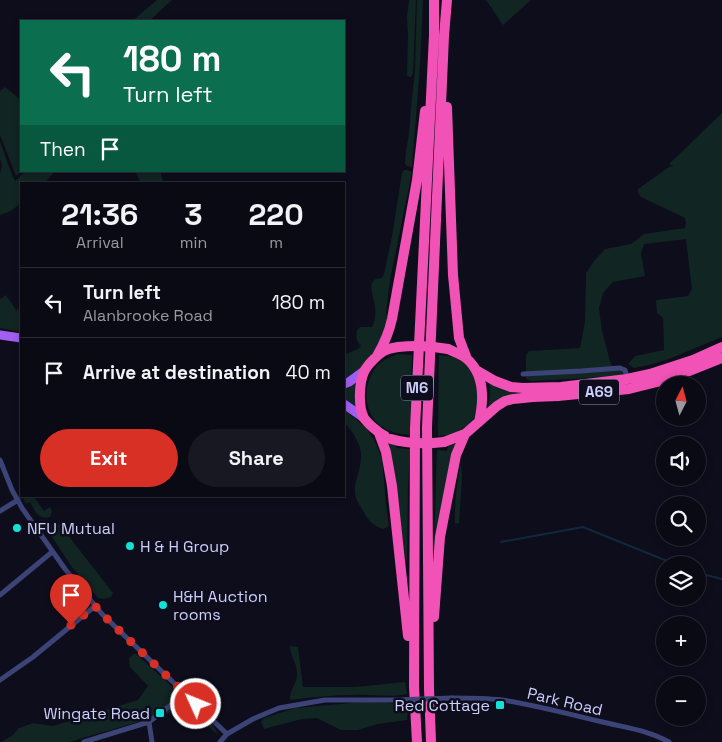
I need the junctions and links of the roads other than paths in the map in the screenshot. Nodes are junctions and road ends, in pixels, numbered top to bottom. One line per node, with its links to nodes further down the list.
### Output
1 (434, 0): 3 (highway, M6)
2 (447, 0): 3 (highway, M6)
3 (439, 36): 7 (highway); 9 (highway); 27 (highway, M6); 28 (highway, M6)
4 (0, 335): 5 (main road)
5 (20, 338)
6 (722, 348): 14 (highway, A69)
7 (377, 356): 9 (highway, bridge); 11 (highway)
8 (722, 358): 14 (highway, A69)
9 (467, 359): 10 (highway)
10 (476, 370): 14 (highway, A69); 17 (highway)
11 (364, 371): 13 (main road); 16 (highway)
12 (523, 374): 14 (street)
13 (345, 384)
14 (628, 384): 17 (highway, A69)
15 (345, 405): 16 (main road)
16 (364, 418): 18 (highway)
17 (479, 422): 19 (highway)
18 (379, 433): 19 (highway, bridge); 27 (highway)
19 (466, 434): 28 (highway)
20 (0, 460): 21 (street)
21 (18, 500): 22 (street); 23 (street)
22 (0, 511)
23 (52, 552): 24 (street); 25 (street)
24 (0, 596)
25 (95, 606): 26 (street); 29 (street)
26 (0, 680)
27 (414, 687): 35 (highway, M6)
28 (428, 688): 36 (highway, M6)
29 (183, 692): 30 (street); 31 (street)
30 (149, 722): 32 (street); 33 (street)
31 (227, 734): 34 (street, Park Road); 37 (street, Park Road, bridge)
32 (84, 742)
33 (152, 742)
34 (220, 742)
35 (417, 742)
36 (431, 742)
37 (669, 742)

